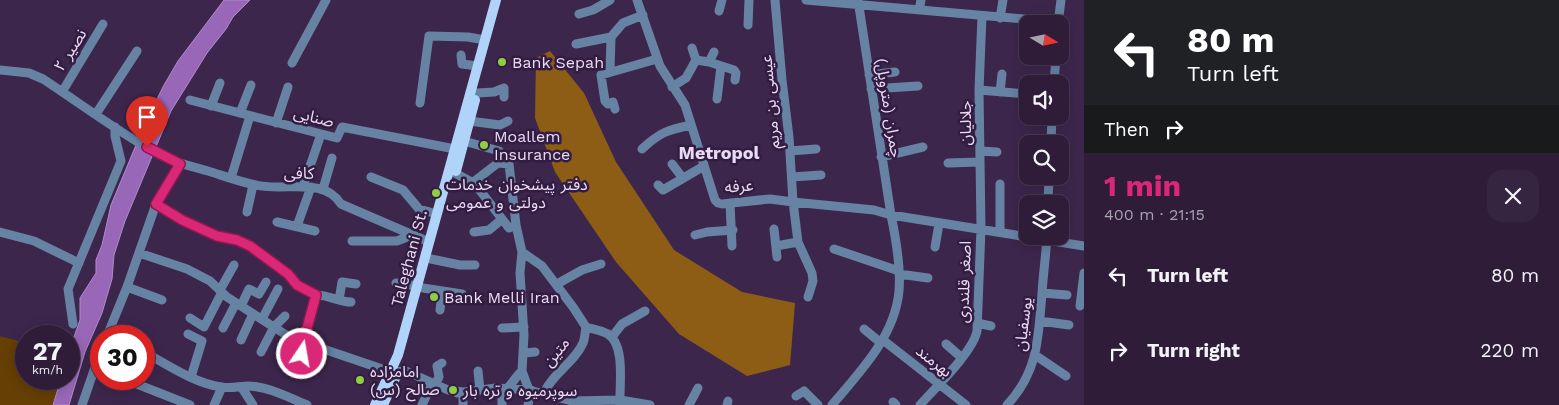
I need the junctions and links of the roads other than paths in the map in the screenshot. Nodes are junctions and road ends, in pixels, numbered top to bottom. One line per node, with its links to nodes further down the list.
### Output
1 (326, 0): 34 (street)
2 (496, 0): 25 (main road, Taleghani St.)
3 (503, 0): 52 (main road, Taleghani St.)
4 (610, 0): 16 (street)
5 (637, 0): 17 (street, عرفه)
6 (722, 0): 15 (street)
7 (749, 0): 23 (street)
8 (775, 0): 74 (street, عیسی بن مریم)
9 (806, 0): 13 (street)
10 (921, 0): 14 (street)
11 (1003, 0): 20 (street)
12 (1061, 0): 18 (street)
13 (858, 3): 14 (street); 41 (street, چمران (متروپل))
14 (919, 10): 19 (street)
15 (719, 11)
16 (579, 14)
17 (642, 15): 24 (street); 31 (street, عرفه)
18 (1059, 15)
19 (982, 16): 20 (street); 49 (street, جلالیان)
20 (1000, 18): 21 (street)
21 (1019, 20)
22 (103, 24): 50 (street, نصیر ۲)
23 (748, 25)
24 (611, 37): 26 (street); 38 (street)
25 (485, 40): 35 (main road, Taleghani St.); 57 (street)
26 (576, 44)
27 (692, 48): 32 (street)
28 (138, 51): 61 (street)
29 (714, 52): 33 (street)
30 (461, 55): 35 (street)
31 (657, 59): 38 (street); 47 (street, عرفه)
32 (696, 60): 33 (street); 47 (street)
33 (709, 62): 36 (street)
34 (292, 63)
35 (478, 66): 69 (main road, Taleghani St.)
36 (721, 66): 42 (street); 55 (street)
37 (0, 70): 50 (street, کافی)
38 (610, 72): 59 (street)
39 (895, 72): 41 (street)
40 (1002, 74): 51 (street)
41 (869, 75): 48 (street, چمران (متروپل))
42 (735, 80)
43 (220, 83): 58 (street)
44 (251, 85): 60 (street)
45 (918, 86): 48 (street)
46 (288, 87): 64 (street)
47 (672, 87): 66 (street, عرفه)
48 (871, 89): 76 (street, چمران (متروپل))
49 (980, 90): 51 (street); 73 (street, جلالیان)
50 (62, 92): 61 (street, کافی)
51 (1000, 92): 53 (street)
52 (477, 93): 54 (street); 63 (main road, Taleghani St.)
53 (1019, 93)
54 (504, 97)
55 (718, 99)
56 (190, 100): 58 (street, صنایی)
57 (420, 103)
58 (211, 106): 60 (street, صنایی)
59 (615, 109)
60 (240, 113): 62 (street, صنایی)
61 (96, 114): 67 (street, کافی)
62 (250, 116): 64 (street, صنایی); 88 (street)
63 (470, 121): 65 (street); 69 (main road, Taleghani St.)
64 (276, 122): 68 (street, صنایی)
65 (508, 122)
66 (691, 124): 72 (street); 83 (street, عرفه)
67 (115, 127): 81 (street, کافی); 131 (street)
68 (321, 134): 69 (street, صنایی); 94 (street)
69 (460, 147): 79 (street); 84 (main road, Taleghani St.); 100 (main road, Taleghani St.)
70 (923, 147): 76 (street)
71 (816, 148): 74 (street)
72 (642, 149)
73 (980, 151): 75 (street); 78 (street, جلالیان)
74 (790, 152): 87 (street, عیسی بن مریم)
75 (997, 152)
76 (881, 157): 101 (street, چمران (متروپل))
77 (332, 158): 95 (street)
78 (980, 162): 80 (street); 108 (street, جلالیان)
79 (498, 163): 90 (street); 105 (street)
80 (948, 163)
81 (180, 164): 88 (street, کافی); 98 (street)
82 (672, 164): 89 (street)
83 (704, 166): 89 (street); 97 (street, عرفه)
84 (455, 173): 90 (street); 130 (main road, Taleghani St.)
85 (821, 175): 87 (street)
86 (371, 177): 100 (street)
87 (792, 177): 96 (street, عیسی بن مریم)
88 (231, 178): 92 (street, کافی)
89 (682, 178): 93 (street)
90 (472, 182): 102 (street)
91 (1000, 184): 113 (street)
92 (253, 185): 94 (street, کافی); 99 (street)
93 (658, 185)
94 (307, 187): 95 (street, کافی); 106 (street)
95 (323, 189): 115 (street, کافی)
96 (792, 202): 97 (street, عرفه); 101 (street, عرفه); 119 (street)
97 (730, 203): 109 (street)
98 (156, 204): 128 (street); 149 (street)
99 (246, 212)
100 (437, 214): 118 (main road, Taleghani St.)
101 (891, 215): 104 (street); 135 (street, چمران (متروپل))
102 (501, 220): 105 (street); 112 (street)
103 (277, 222): 106 (street)
104 (939, 224): 108 (street); 125 (street)
105 (516, 225): 127 (street)
106 (298, 226): 110 (street)
107 (774, 229): 123 (street)
108 (981, 229): 113 (street); 164 (street, اصغر قلندری)
109 (733, 230): 116 (street); 122 (street)
110 (315, 231)
111 (0, 232): 131 (street)
112 (474, 232)
113 (1000, 232): 114 (street)
114 (1019, 234)
115 (412, 235): 117 (street); 118 (street, کافی)
116 (694, 235)
117 (352, 242)
118 (429, 242): 143 (main road, Taleghani St.)
119 (798, 242): 123 (street); 151 (street)
120 (1069, 243): 124 (street)
121 (1046, 245): 147 (street, یوسفیان)
122 (732, 246)
123 (776, 246): 129 (street)
124 (1084, 246)
125 (935, 247)
126 (834, 250): 135 (street)
127 (522, 252): 141 (street); 170 (street)
128 (139, 253): 142 (street); 145 (street)
129 (777, 256)
130 (431, 259): 134 (street); 143 (main road, Taleghani St.)
131 (79, 262): 165 (street)
132 (601, 264): 141 (street)
133 (234, 265): 145 (street)
134 (475, 265)
135 (899, 273): 137 (street); 178 (street, چمران (متروپل))
136 (1084, 273): 156 (street)
137 (928, 278)
138 (266, 282): 155 (street)
139 (396, 283): 143 (street)
140 (356, 284): 153 (street)
141 (557, 284): 171 (street)
142 (127, 287): 152 (street); 167 (street)
143 (420, 287): 146 (street); 191 (main road, Taleghani St.)
144 (278, 289): 162 (street)
145 (221, 291): 155 (street); 161 (street)
146 (442, 292): 148 (street); 157 (street)
147 (1042, 293): 150 (street); 163 (street, یوسفیان)
148 (462, 294)
149 (316, 295): 153 (street); 179 (street)
150 (1067, 295)
151 (808, 297)
152 (162, 300)
153 (339, 300): 154 (street)
154 (352, 302)
155 (239, 304): 159 (street); 172 (street)
156 (1080, 306)
157 (440, 310)
158 (645, 311): 176 (street)
159 (253, 314): 162 (street); 177 (street)
160 (285, 316): 169 (street)
161 (190, 318)
162 (262, 319): 169 (street)
163 (1040, 321): 166 (street); 184 (street, یوسفیان)
164 (978, 323): 168 (street); 186 (street, اصغر قلندری)
165 (73, 324)
166 (1069, 324)
167 (112, 325)
168 (991, 326)
169 (274, 327): 179 (street); 181 (street)
170 (524, 327): 173 (street); 183 (street)
171 (586, 327): 176 (street); 205 (street, متین)
172 (222, 328)
173 (502, 328)
174 (864, 329): 178 (street, بهرمند)
175 (188, 334): 193 (street)
176 (612, 337): 208 (street)
177 (241, 340)
178 (882, 342): 194 (street, بهرمند); 223 (street, چمران (متروپل))
179 (305, 344): 188 (street); 191 (street)
180 (946, 344): 186 (street)
181 (261, 352)
182 (535, 352): 183 (street)
183 (524, 353): 190 (street)
184 (1035, 355): 192 (street); 226 (street, یوسفیان)
185 (155, 358): 193 (street)
186 (962, 358): 194 (street)
187 (442, 363): 196 (street)
188 (297, 364)
189 (478, 371): 202 (street)
190 (522, 371): 200 (street); 203 (street)
191 (395, 372): 196 (street); 214 (main road, Taleghani St.); 215 (main road, Taleghani St.)
192 (1066, 376)
193 (191, 377): 197 (street)
194 (939, 384): 224 (street); 225 (street, بهرمند)
195 (90, 386): 209 (street)
196 (433, 386): 204 (street); 216 (street)
197 (222, 387): 198 (street); 211 (street)
198 (242, 388): 212 (street); 213 (street)
199 (698, 388): 221 (street)
200 (509, 389): 202 (street); 203 (street); 218 (street)
201 (152, 390): 210 (street)
202 (480, 390): 204 (street)
203 (530, 390): 205 (street); 219 (street)
204 (463, 392): 217 (street)
205 (544, 393): 207 (street)
206 (796, 396): 222 (street)
207 (576, 403): 208 (street)
208 (620, 403): 220 (street)
209 (82, 405)
210 (190, 405)
211 (214, 405)
212 (253, 405)
213 (307, 405)
214 (375, 405)
215 (383, 405)
216 (422, 405)
217 (463, 405)
218 (502, 405)
219 (528, 405)
220 (650, 405)
221 (689, 405)
222 (818, 405)
223 (832, 405)
224 (920, 405)
225 (966, 405)
226 (1007, 405)

